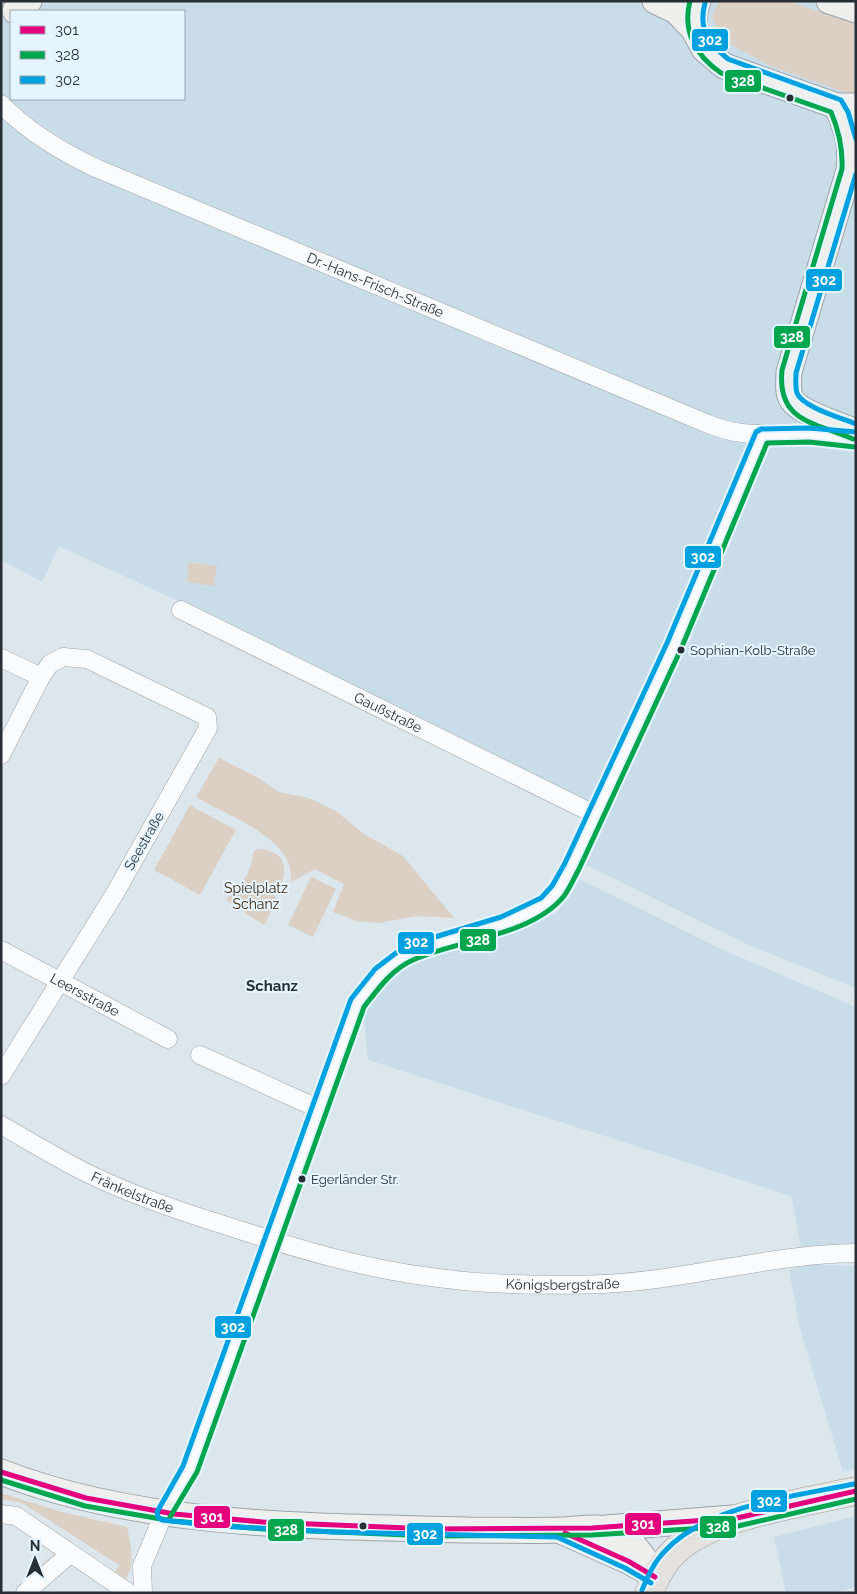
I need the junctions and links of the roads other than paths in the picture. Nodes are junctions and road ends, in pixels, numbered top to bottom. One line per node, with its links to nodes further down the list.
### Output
1 (29, 1): 5 (street)
2 (655, 1): 7 (street)
3 (698, 1): 7 (street)
4 (829, 1): 6 (street)
5 (16, 10)
6 (856, 10)
7 (694, 30): 9 (street)
8 (1, 104): 11 (street, Dr.-Hans-Frisch-Straße)
9 (846, 106): 10 (street)
10 (856, 432)
11 (762, 436): 12 (street); 17 (street)
12 (856, 440)
13 (181, 610): 17 (street, Gaußstraße)
14 (1, 658): 15 (street)
15 (41, 677): 16 (street); 19 (street, Seestraße)
16 (1, 755)
17 (596, 815): 23 (street)
18 (1, 950): 19 (street, Leersstraße)
19 (60, 980): 20 (street, Leersstraße); 22 (street, Seestraße)
20 (168, 1039)
21 (200, 1055): 23 (street)
22 (1, 1076)
23 (319, 1109): 25 (street)
24 (1, 1125): 25 (street, Fränkelstraße)
25 (272, 1241): 26 (street, Königsbergstraße); 29 (street)
26 (856, 1252)
27 (1, 1472): 29 (street)
28 (856, 1490): 30 (main road)
29 (164, 1513): 33 (street); 38 (street)
30 (744, 1517): 32 (street); 35 (main road)
31 (3, 1518): 34 (street)
32 (603, 1528): 33 (street); 35 (street)
33 (559, 1530): 35 (street)
34 (70, 1554): 36 (street); 37 (street)
35 (652, 1585)
36 (25, 1593)
37 (129, 1593)
38 (143, 1593)

